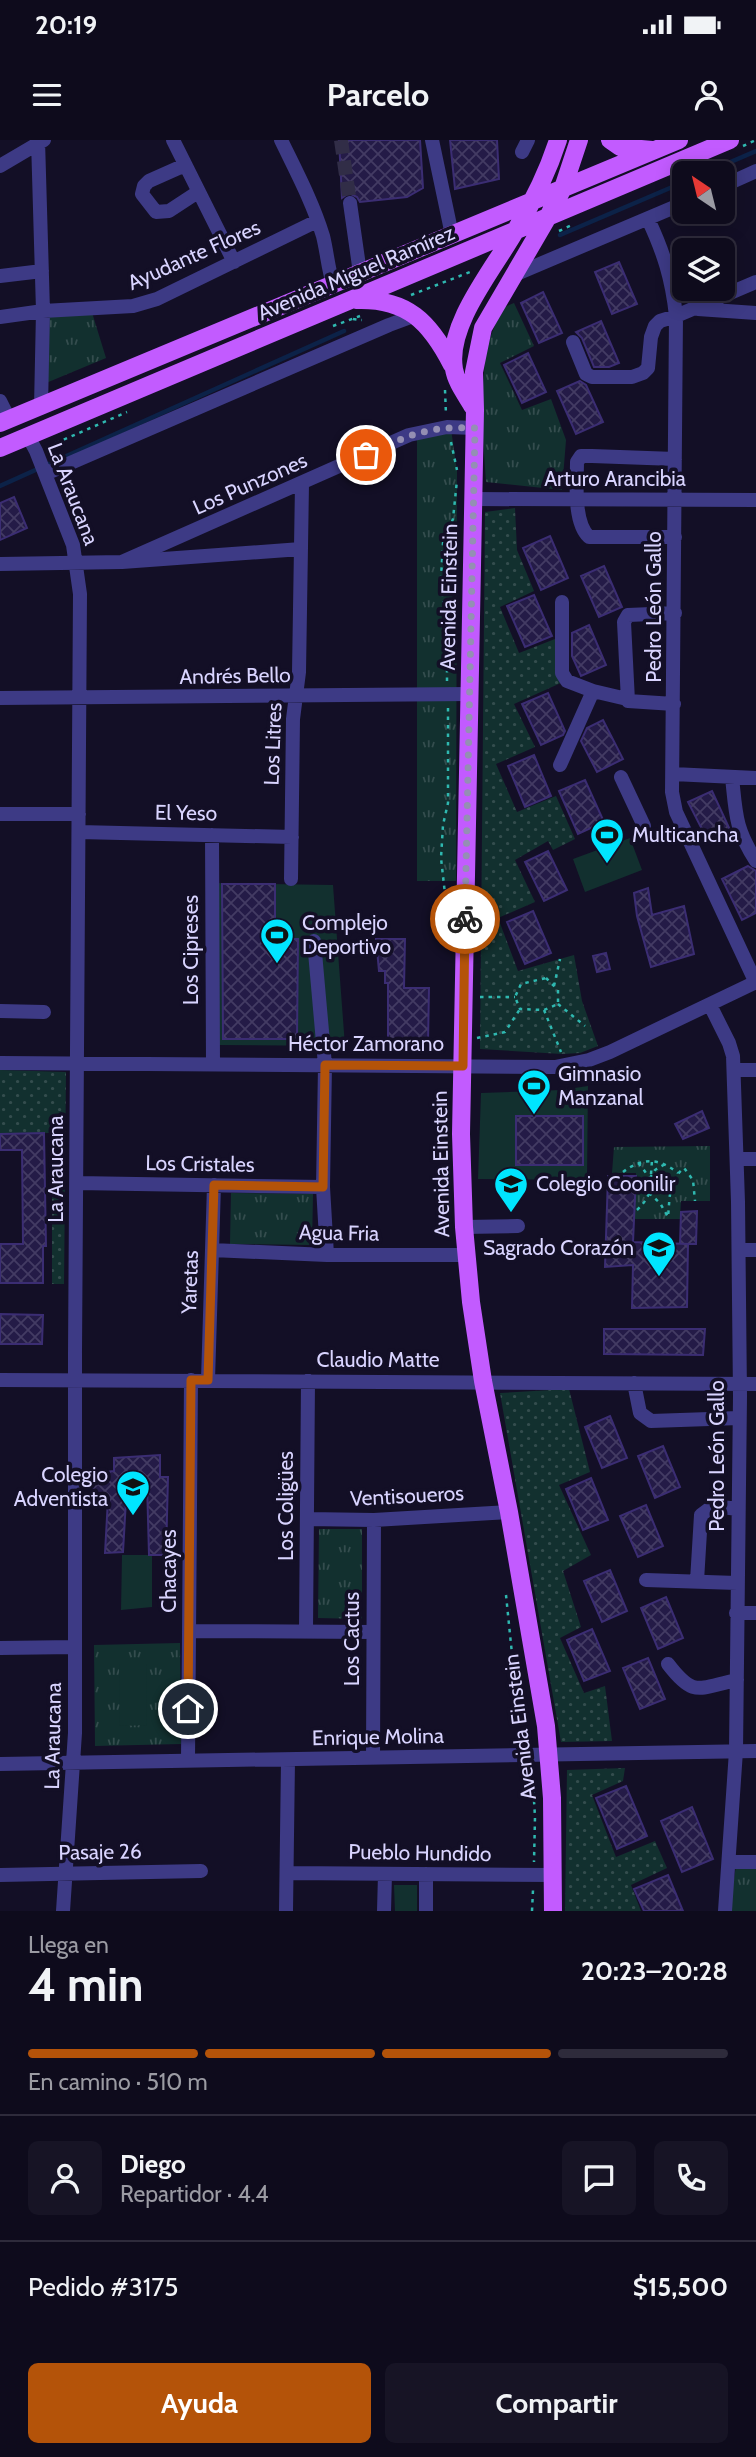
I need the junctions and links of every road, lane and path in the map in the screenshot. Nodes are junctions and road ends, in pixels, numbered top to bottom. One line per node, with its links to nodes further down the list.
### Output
1 (173, 140): 10 (street)
2 (281, 140): 21 (street)
3 (432, 140): 23 (street)
4 (558, 140): 17 (main road)
5 (579, 140): 14 (main road, Avenida Einstein)
6 (610, 140): 9 (main road)
7 (730, 140): 19 (main road, Avenida Miguel Ramírez)
8 (40, 141): 11 (street); 25 (street)
9 (667, 144): 14 (main road, Avenida Miguel Ramírez)
10 (185, 165): 15 (street); 15 (street)
11 (0, 166)
12 (756, 171): 13 (street)
13 (735, 181)
14 (563, 188): 17 (main road, Avenida Miguel Ramírez); 19 (main road, Avenida Einstein)
15 (198, 192): 24 (street)
16 (350, 203): 26 (street)
17 (532, 203): 22 (main road); 23 (main road, Avenida Miguel Ramírez)
18 (672, 208): 20 (street)
19 (549, 215): 22 (main road, Avenida Miguel Ramírez); 27 (main road, Avenida Einstein)
20 (648, 219): 27 (street); 36 (street, Pedro León Gallo)
21 (317, 221): 24 (street, Ayudante Flores); 30 (street)
22 (516, 231): 31 (main road, Avenida Miguel Ramírez); 39 (main road)
23 (452, 235): 26 (main road, Avenida Miguel Ramírez)
24 (234, 262): 33 (street, Ayudante Flores)
25 (42, 271): 28 (street); 33 (street)
26 (360, 273): 30 (main road, Avenida Miguel Ramírez)
27 (514, 275): 42 (main road, Avenida Einstein)
28 (0, 276)
29 (756, 282): 32 (street)
30 (333, 284): 41 (main road, Avenida Miguel Ramírez)
31 (349, 301): 35 (main road); 45 (main road, Avenida Miguel Ramírez)
32 (694, 309): 34 (street); 36 (street)
33 (43, 311): 37 (street, Ayudante Flores); 41 (street)
34 (756, 313)
35 (416, 315): 39 (main road, Avenida Einstein); 48 (street)
36 (676, 316): 38 (street); 47 (street, Pedro León Gallo)
37 (0, 317)
38 (573, 342)
39 (454, 368): 42 (main road, Avenida Einstein)
40 (0, 401): 43 (street)
41 (41, 407): 43 (main road, Avenida Miguel Ramírez)
42 (475, 410): 44 (main road, Avenida Einstein)
43 (4, 421)
44 (475, 428): 49 (street, Los Punzones); 50 (main road, Avenida Einstein)
45 (28, 436): 46 (main road, Avenida Miguel Ramírez); 48 (street, La Araucana)
46 (0, 448)
47 (675, 459): 51 (street); 52 (street, Pedro León Gallo)
48 (45, 474): 58 (street, La Araucana)
49 (302, 484): 55 (street, Los Litres); 56 (street, Los Punzones)
50 (473, 499): 51 (street, Arturo Arancibia); 62 (main road, Avenida Einstein)
51 (577, 499): 52 (street, Arturo Arancibia); 54 (street)
52 (674, 500): 53 (street, Arturo Arancibia); 54 (street, Pedro León Gallo)
53 (756, 500)
54 (674, 537): 60 (street, Pedro León Gallo)
55 (301, 549): 56 (street); 63 (street, Los Litres)
56 (122, 562): 58 (street)
57 (0, 564): 58 (street)
58 (77, 564): 65 (street, La Araucana)
59 (562, 603): 61 (street)
60 (675, 613): 66 (street); 67 (street, Pedro León Gallo)
61 (593, 691): 66 (street); 68 (street)
62 (470, 694): 63 (street, Andrés Bello); 85 (main road, Avenida Einstein)
63 (296, 696): 65 (street, Andrés Bello); 78 (street, Los Litres)
64 (0, 698): 65 (street, Andrés Bello)
65 (79, 698): 74 (street, La Araucana)
66 (627, 699): 67 (street)
67 (674, 704): 69 (street, Pedro León Gallo)
68 (560, 765)
69 (673, 774): 70 (street); 83 (street, Pedro León Gallo)
70 (732, 776): 72 (street); 79 (street)
71 (621, 777): 75 (street)
72 (756, 778)
73 (0, 814): 74 (street)
74 (79, 814): 76 (street, La Araucana)
75 (644, 826)
76 (79, 832): 77 (street, El Yeso); 96 (street, La Araucana)
77 (212, 835): 78 (street, El Yeso); 97 (street, Los Cipreses)
78 (292, 837): 80 (street, Los Litres)
79 (756, 862)
80 (291, 879)
81 (314, 941): 98 (street)
82 (560, 959): 84 (path)
83 (756, 983): 88 (street, Héctor Zamorano)
84 (554, 986): 86 (path); 87 (path)
85 (464, 996): 86 (path); 94 (main road, Avenida Einstein)
86 (515, 997): 89 (path)
87 (558, 1004): 90 (path); 93 (path)
88 (710, 1006): 99 (street, Héctor Zamorano); 101 (street, Pedro León Gallo)
89 (520, 1009): 90 (path); 94 (path)
90 (544, 1010): 99 (path)
91 (0, 1011): 92 (street)
92 (44, 1012)
93 (585, 1026)
94 (463, 1041): 100 (main road, Avenida Einstein)
95 (0, 1063): 96 (street, Héctor Zamorano)
96 (77, 1064): 97 (street, Héctor Zamorano); 111 (street, La Araucana)
97 (212, 1065): 98 (street, Héctor Zamorano)
98 (325, 1065): 100 (street, Héctor Zamorano); 113 (street)
99 (571, 1065): 100 (street, Héctor Zamorano)
100 (463, 1066): 118 (main road, Avenida Einstein)
101 (734, 1070): 102 (street); 103 (street, Pedro León Gallo)
102 (756, 1070)
103 (737, 1159): 104 (street); 120 (street, Pedro León Gallo)
104 (756, 1159)
105 (652, 1160): 106 (path); 107 (path); 110 (path)
106 (638, 1162): 108 (path); 110 (path)
107 (665, 1164): 109 (path); 110 (path)
108 (623, 1172)
109 (678, 1173): 114 (path); 115 (path)
110 (650, 1178): 114 (path)
111 (77, 1183): 112 (street, Los Cristales); 125 (street, La Araucana)
112 (214, 1185): 113 (street, Los Cristales); 119 (street, Yaretas)
113 (323, 1187): 122 (street)
114 (649, 1193): 116 (path)
115 (695, 1201)
116 (637, 1210)
117 (518, 1226): 118 (street)
118 (464, 1227): 123 (main road, Avenida Einstein)
119 (212, 1250): 122 (street, Agua Fria); 127 (street, Yaretas)
120 (739, 1250): 121 (street); 131 (street, Pedro León Gallo)
121 (756, 1250)
122 (327, 1255): 123 (street, Agua Fria)
123 (465, 1255): 129 (main road, Avenida Einstein)
124 (0, 1380): 125 (street, Claudio Matte)
125 (76, 1380): 126 (street, Claudio Matte); 146 (street, La Araucana)
126 (191, 1380): 127 (street, Claudio Matte); 143 (street, Chacayes)
127 (208, 1380): 128 (street, Claudio Matte)
128 (308, 1381): 129 (street, Claudio Matte); 136 (street, Los Coligües)
129 (483, 1381): 130 (street, Claudio Matte); 135 (main road, Avenida Einstein)
130 (634, 1383): 131 (street, Claudio Matte); 133 (street)
131 (739, 1384): 132 (street, Claudio Matte); 133 (street, Pedro León Gallo)
132 (756, 1384)
133 (739, 1418): 134 (street, Pedro León Gallo)
134 (738, 1508): 139 (street); 140 (street, Pedro León Gallo)
135 (509, 1512): 137 (street, Ventisoueros); 152 (main road, Avenida Einstein)
136 (307, 1520): 137 (street, Ventisoueros); 144 (street, Los Coligües)
137 (374, 1520): 145 (street, Los Cactus)
138 (646, 1580): 139 (street)
139 (697, 1581): 140 (street)
140 (737, 1583): 141 (street, Pedro León Gallo)
141 (736, 1613): 142 (street); 149 (street, Pedro León Gallo)
142 (756, 1613)
143 (189, 1631): 144 (street); 155 (street, Chacayes)
144 (306, 1632): 145 (street)
145 (373, 1632): 153 (street, Los Cactus)
146 (75, 1647): 147 (street); 156 (street, La Araucana)
147 (0, 1648)
148 (668, 1664): 149 (street)
149 (737, 1680): 150 (street, Pedro León Gallo)
150 (736, 1751): 151 (street, Enrique Molina); 152 (street, Enrique Molina); 158 (street, Pedro León Gallo)
151 (756, 1751)
152 (550, 1756): 153 (street, Enrique Molina); 166 (main road, Avenida Einstein)
153 (373, 1758): 154 (street, Enrique Molina)
154 (288, 1760): 155 (street, Enrique Molina); 161 (street)
155 (188, 1761): 156 (street, Enrique Molina)
156 (75, 1763): 157 (street, Enrique Molina); 162 (street, La Araucana)
157 (0, 1764)
158 (730, 1862): 159 (street); 172 (street, Pedro León Gallo)
159 (756, 1862)
160 (201, 1871): 162 (street, Pasaje 26)
161 (287, 1873): 163 (street, Pueblo Hundido); 168 (street)
162 (66, 1874): 165 (street, Pasaje 26); 167 (street, La Araucana)
163 (385, 1874): 164 (street, Pueblo Hundido); 169 (street)
164 (426, 1874): 166 (street, Pueblo Hundido); 170 (street)
165 (0, 1875)
166 (554, 1875): 171 (main road, Avenida Einstein)
167 (63, 1911)
168 (286, 1911)
169 (384, 1911)
170 (426, 1911)
171 (553, 1911)
172 (725, 1911)

